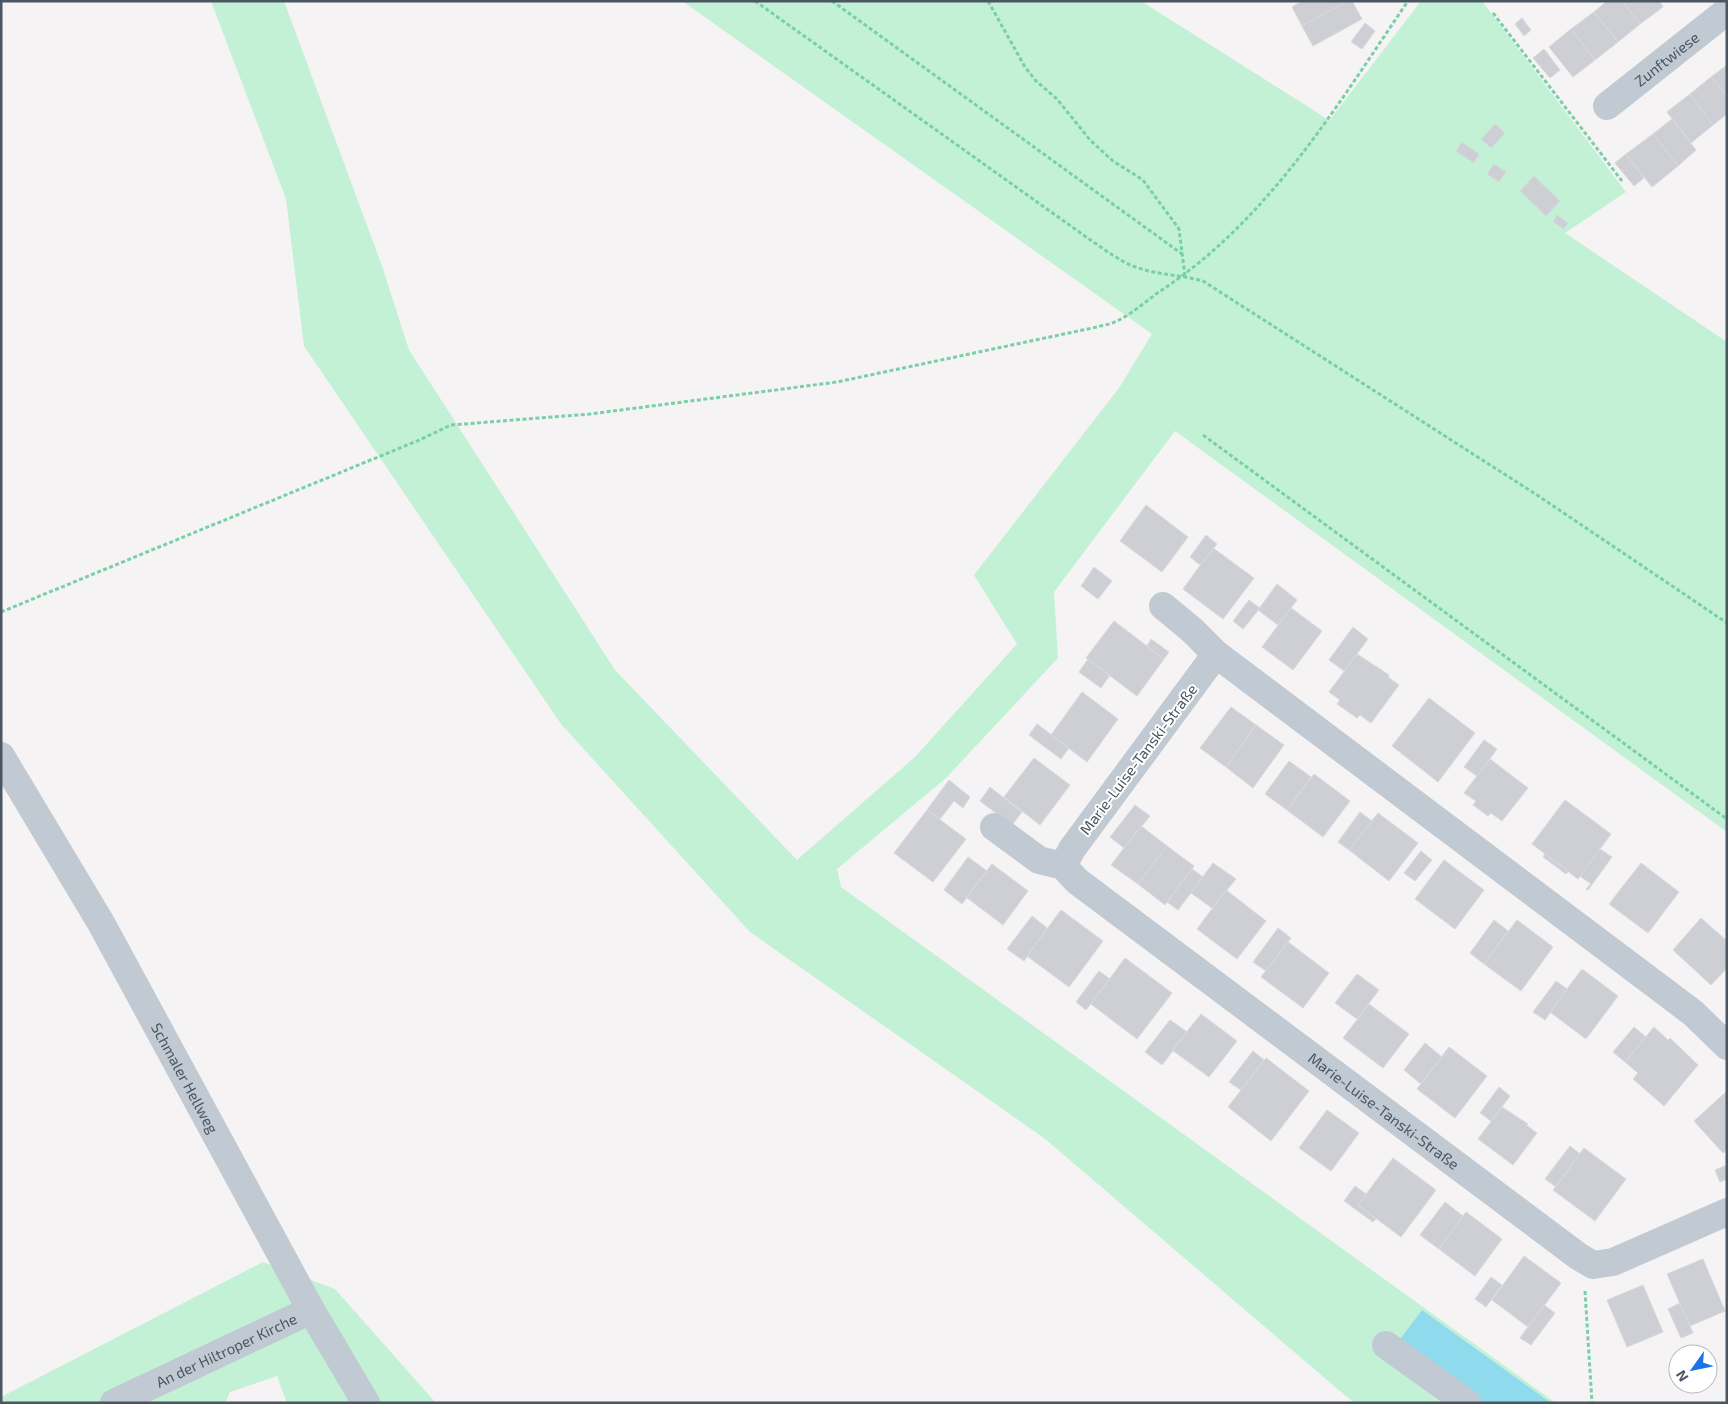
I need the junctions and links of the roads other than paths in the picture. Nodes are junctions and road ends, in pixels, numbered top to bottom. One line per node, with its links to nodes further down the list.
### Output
1 (1727, 11): 2 (street, Zunftwiese)
2 (1607, 106)
3 (1162, 606): 4 (street)
4 (1216, 654): 7 (street, Marie-Luise-Tanski-Straße); 8 (street)
5 (1, 756): 10 (street, Schmaler Hellweg)
6 (994, 827): 7 (street)
7 (1063, 866): 9 (street, Marie-Luise-Tanski-Straße)
8 (1727, 1046)
9 (1727, 1212)
10 (311, 1310): 12 (street, An der Hiltroper Kirche); 13 (street, Schmaler Hellweg)
11 (1386, 1345): 14 (street)
12 (114, 1403)
13 (366, 1403)
14 (1467, 1403)

